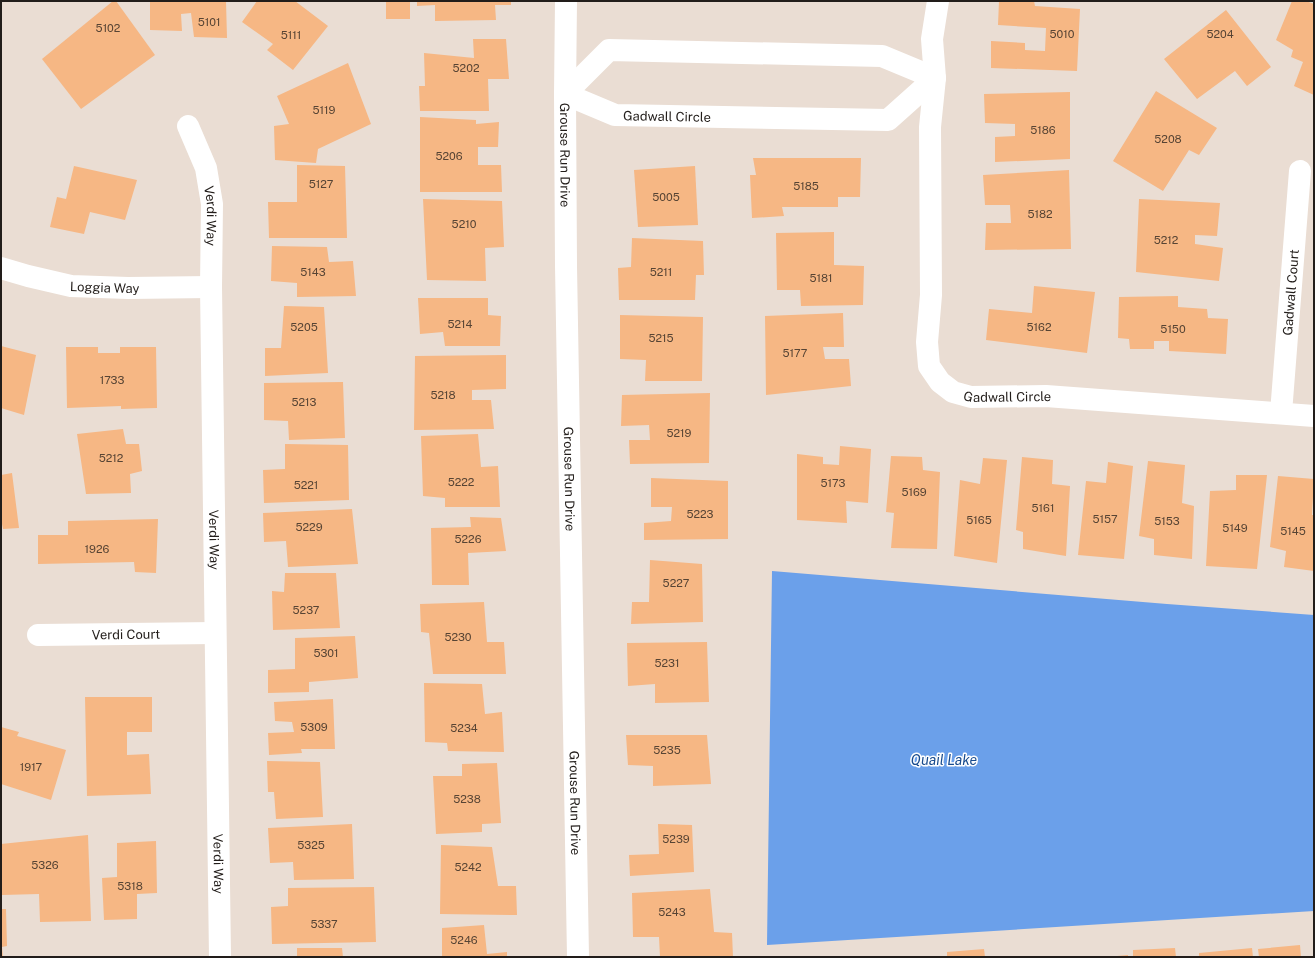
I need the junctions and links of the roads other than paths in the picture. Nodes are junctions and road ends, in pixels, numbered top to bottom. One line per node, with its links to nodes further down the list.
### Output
1 (566, 1): 4 (street, Grouse Run Drive)
2 (938, 1): 3 (street, Gadwall Circle)
3 (935, 78): 4 (street, Gadwall Circle); 4 (street); 9 (street, Gadwall Circle)
4 (565, 94): 14 (street, Grouse Run Drive)
5 (188, 126): 8 (street, Verdi Way)
6 (1300, 171): 9 (street, Gadwall Court)
7 (1, 268): 8 (street, Loggia Way)
8 (211, 287): 11 (street, Verdi Way)
9 (1281, 413): 10 (street, Gadwall Circle)
10 (1314, 416)
11 (215, 633): 12 (street, Verdi Court); 13 (street, Verdi Way)
12 (38, 635)
13 (220, 957)
14 (578, 957)

